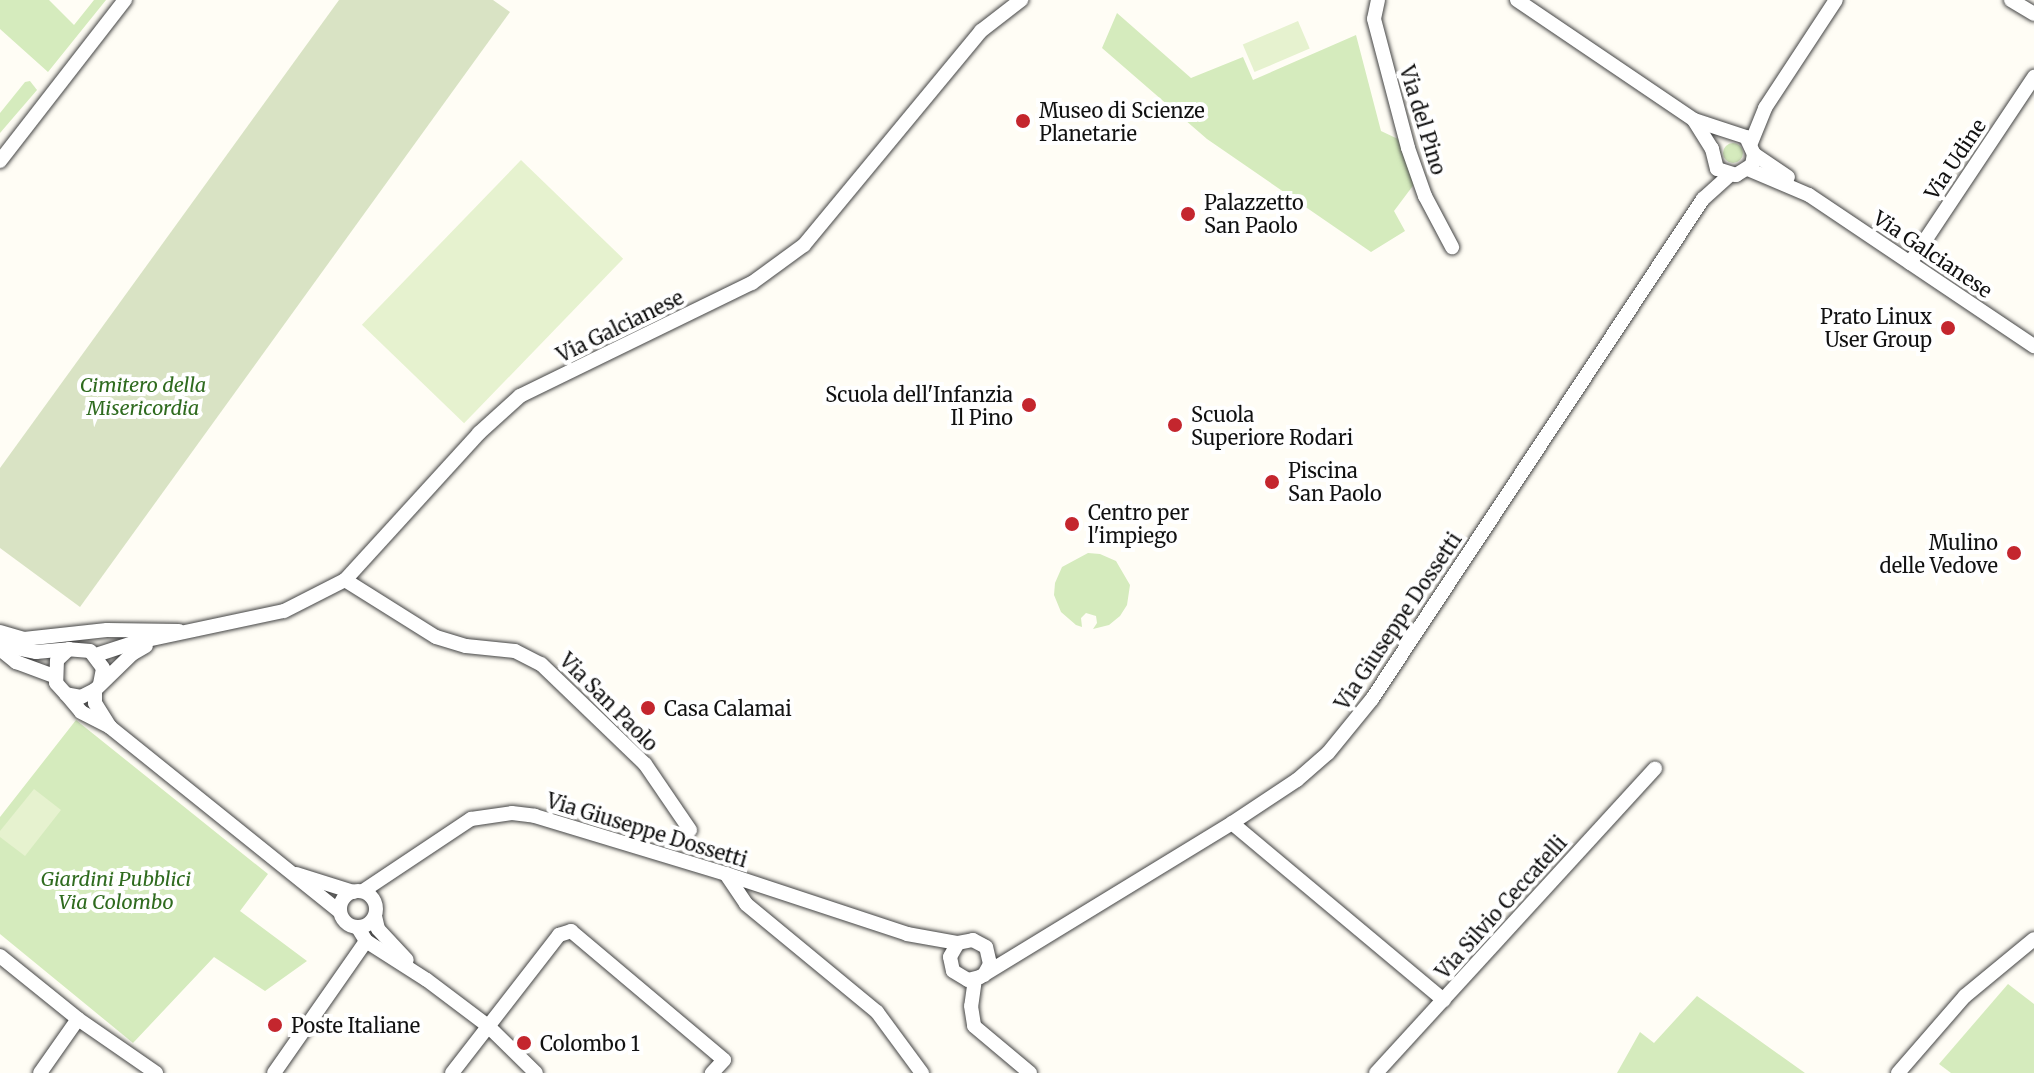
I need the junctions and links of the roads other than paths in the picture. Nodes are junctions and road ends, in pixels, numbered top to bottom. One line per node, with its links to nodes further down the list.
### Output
1 (125, 0): 14 (street)
2 (1021, 0): 22 (street, Via Galcianese)
3 (1378, 0): 19 (street, Via del Pino)
4 (1517, 0): 10 (street, Via Galcianese)
5 (1836, 0): 9 (street)
6 (2011, 0): 7 (street)
7 (2034, 14)
8 (2034, 77): 20 (street, Via Udine)
9 (1765, 108): 11 (street); 12 (street)
10 (1694, 120): 11 (street, Via Galcianese); 13 (street, Via Galcianese)
11 (1731, 133): 12 (street, Via Galcianese); 13 (street)
12 (1753, 148): 15 (street); 17 (street, Via Galcianese)
13 (1712, 156): 16 (street, Via Galcianese); 18 (street, Via Giuseppe Dossetti)
14 (0, 161)
15 (1748, 169): 16 (street); 17 (street, Via Galcianese)
16 (1730, 175): 18 (street, Via Giuseppe Dossetti)
17 (1809, 195): 20 (street, Via Galcianese)
18 (1703, 199): 34 (street, Via Giuseppe Dossetti)
19 (1452, 247)
20 (1910, 263): 21 (street, Via Galcianese)
21 (2034, 346)
22 (345, 580): 24 (street, Via Galcianese); 35 (street, Via San Paolo)
23 (0, 632): 24 (street, Via Galcianese)
24 (200, 632): 25 (street, Via Galcianese)
25 (157, 640): 28 (street, Via Galcianese); 30 (street, Via Galcianese)
26 (0, 647): 27 (street); 29 (street)
27 (69, 649): 28 (street); 29 (street)
28 (96, 655): 30 (street)
29 (54, 676): 31 (street)
30 (98, 687): 31 (street); 32 (street)
31 (66, 694): 32 (street)
32 (110, 727): 36 (street)
33 (1655, 768): 52 (street, Via Silvio Ceccatelli)
34 (1232, 823): 47 (street, Via Giuseppe Dossetti); 52 (street)
35 (690, 830)
36 (289, 871): 39 (street); 41 (street)
37 (726, 874): 38 (street, Via Giuseppe Dossetti); 43 (street, Via Giuseppe Dossetti); 61 (street)
38 (387, 879): 39 (street, Via Giuseppe Dossetti); 40 (street)
39 (358, 892): 40 (street); 41 (street)
40 (375, 910): 42 (street); 51 (street)
41 (340, 912): 42 (street)
42 (362, 934): 51 (street); 57 (street)
43 (907, 934): 45 (street, Via Giuseppe Dossetti); 49 (street, Via Giuseppe Dossetti)
44 (2034, 939): 64 (street)
45 (958, 943): 46 (street); 49 (street)
46 (986, 948): 47 (street); 50 (street)
47 (1015, 953): 50 (street, Via Giuseppe Dossetti)
48 (0, 956): 53 (street)
49 (950, 957): 50 (street)
50 (980, 977): 62 (street)
51 (427, 980): 54 (street)
52 (1444, 1000): 63 (street, Via Silvio Ceccatelli)
53 (78, 1019): 55 (street); 56 (street)
54 (488, 1026): 58 (street); 59 (street); 60 (street)
55 (40, 1073)
56 (156, 1073)
57 (274, 1073)
58 (452, 1073)
59 (536, 1073)
60 (712, 1073)
61 (922, 1073)
62 (1030, 1073)
63 (1376, 1073)
64 (1898, 1073)

